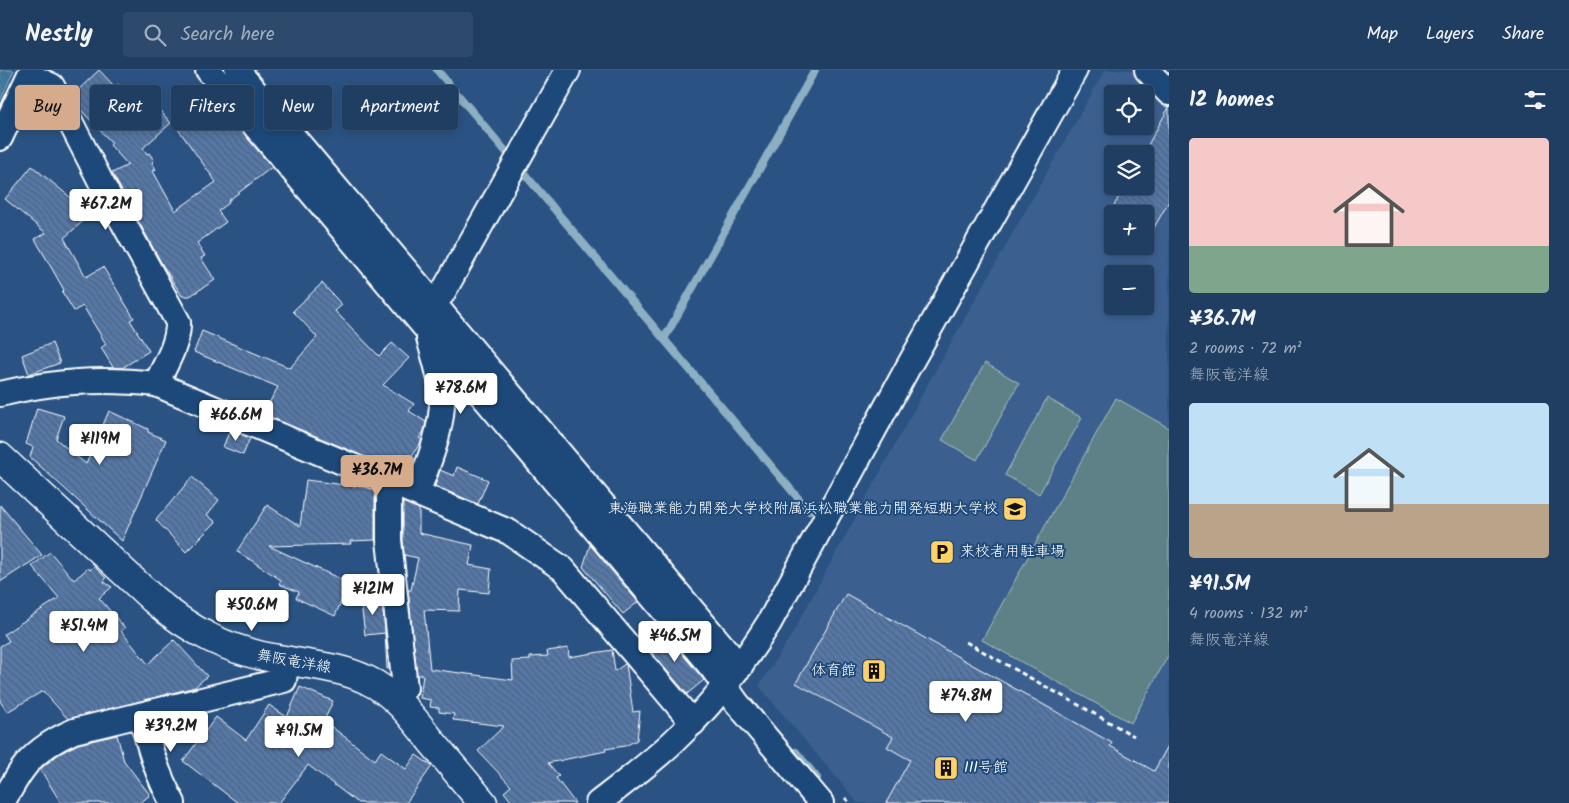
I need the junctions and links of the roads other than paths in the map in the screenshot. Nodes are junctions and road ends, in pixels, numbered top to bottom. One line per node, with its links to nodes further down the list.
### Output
1 (208, 70): 9 (street)
2 (237, 70): 9 (street)
3 (568, 70): 9 (street)
4 (1075, 70): 16 (street)
5 (1147, 70): 7 (street)
6 (31, 73): 8 (street); 10 (street)
7 (1169, 93)
8 (0, 138)
9 (434, 315): 14 (street); 16 (street); 17 (street)
10 (156, 384): 11 (street); 13 (street)
11 (0, 394)
12 (0, 457): 15 (main road, 舞阪竜洋線)
13 (394, 484): 14 (street); 18 (street)
14 (417, 493): 20 (street)
15 (287, 661): 18 (main road, 舞阪竜洋線); 19 (street)
16 (740, 667): 17 (street)
17 (725, 686): 20 (street); 25 (street)
18 (395, 699): 23 (main road, 舞阪竜洋線)
19 (141, 715): 21 (street); 22 (street)
20 (692, 723): 24 (street)
21 (12, 798)
22 (173, 803)
23 (484, 803)
24 (598, 803)
25 (821, 803)

